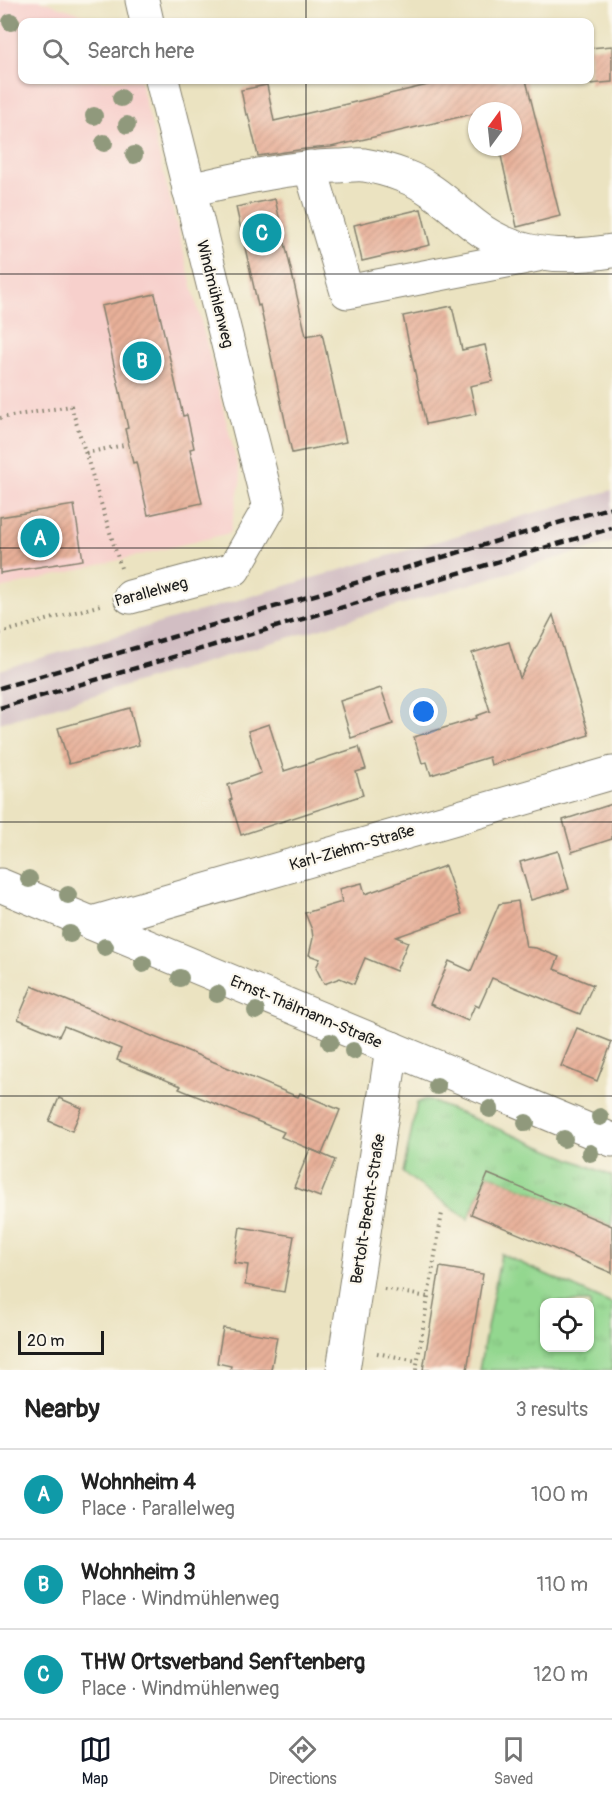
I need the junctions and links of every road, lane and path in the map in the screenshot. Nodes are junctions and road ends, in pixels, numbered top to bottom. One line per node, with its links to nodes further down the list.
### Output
1 (142, 0): 2 (street)
2 (146, 18)
3 (163, 84): 5 (street, Windmühlenweg)
4 (310, 166): 5 (street); 7 (street); 7 (street)
5 (189, 190): 11 (street, Windmühlenweg)
6 (612, 251): 7 (street)
7 (542, 255)
8 (0, 418): 10 (path)
9 (129, 444): 10 (path)
10 (86, 453): 12 (path)
11 (269, 508): 12 (street, Parallelweg)
12 (130, 597): 13 (path, Parallelweg)
13 (0, 633)
14 (612, 773): 16 (street, Karl-Ziehm-Straße)
15 (0, 885): 16 (street, Ernst-Thälmann-Straße)
16 (92, 923): 17 (street, Ernst-Thälmann-Straße)
17 (392, 1048): 18 (street, Ernst-Thälmann-Straße); 20 (street, Bertolt-Brecht-Straße)
18 (612, 1140)
19 (442, 1213): 21 (path)
20 (356, 1284): 21 (path); 22 (street, Bertolt-Brecht-Straße)
21 (428, 1297): 23 (path)
22 (345, 1359): 23 (path)
23 (417, 1361): 24 (path)
24 (416, 1370)

